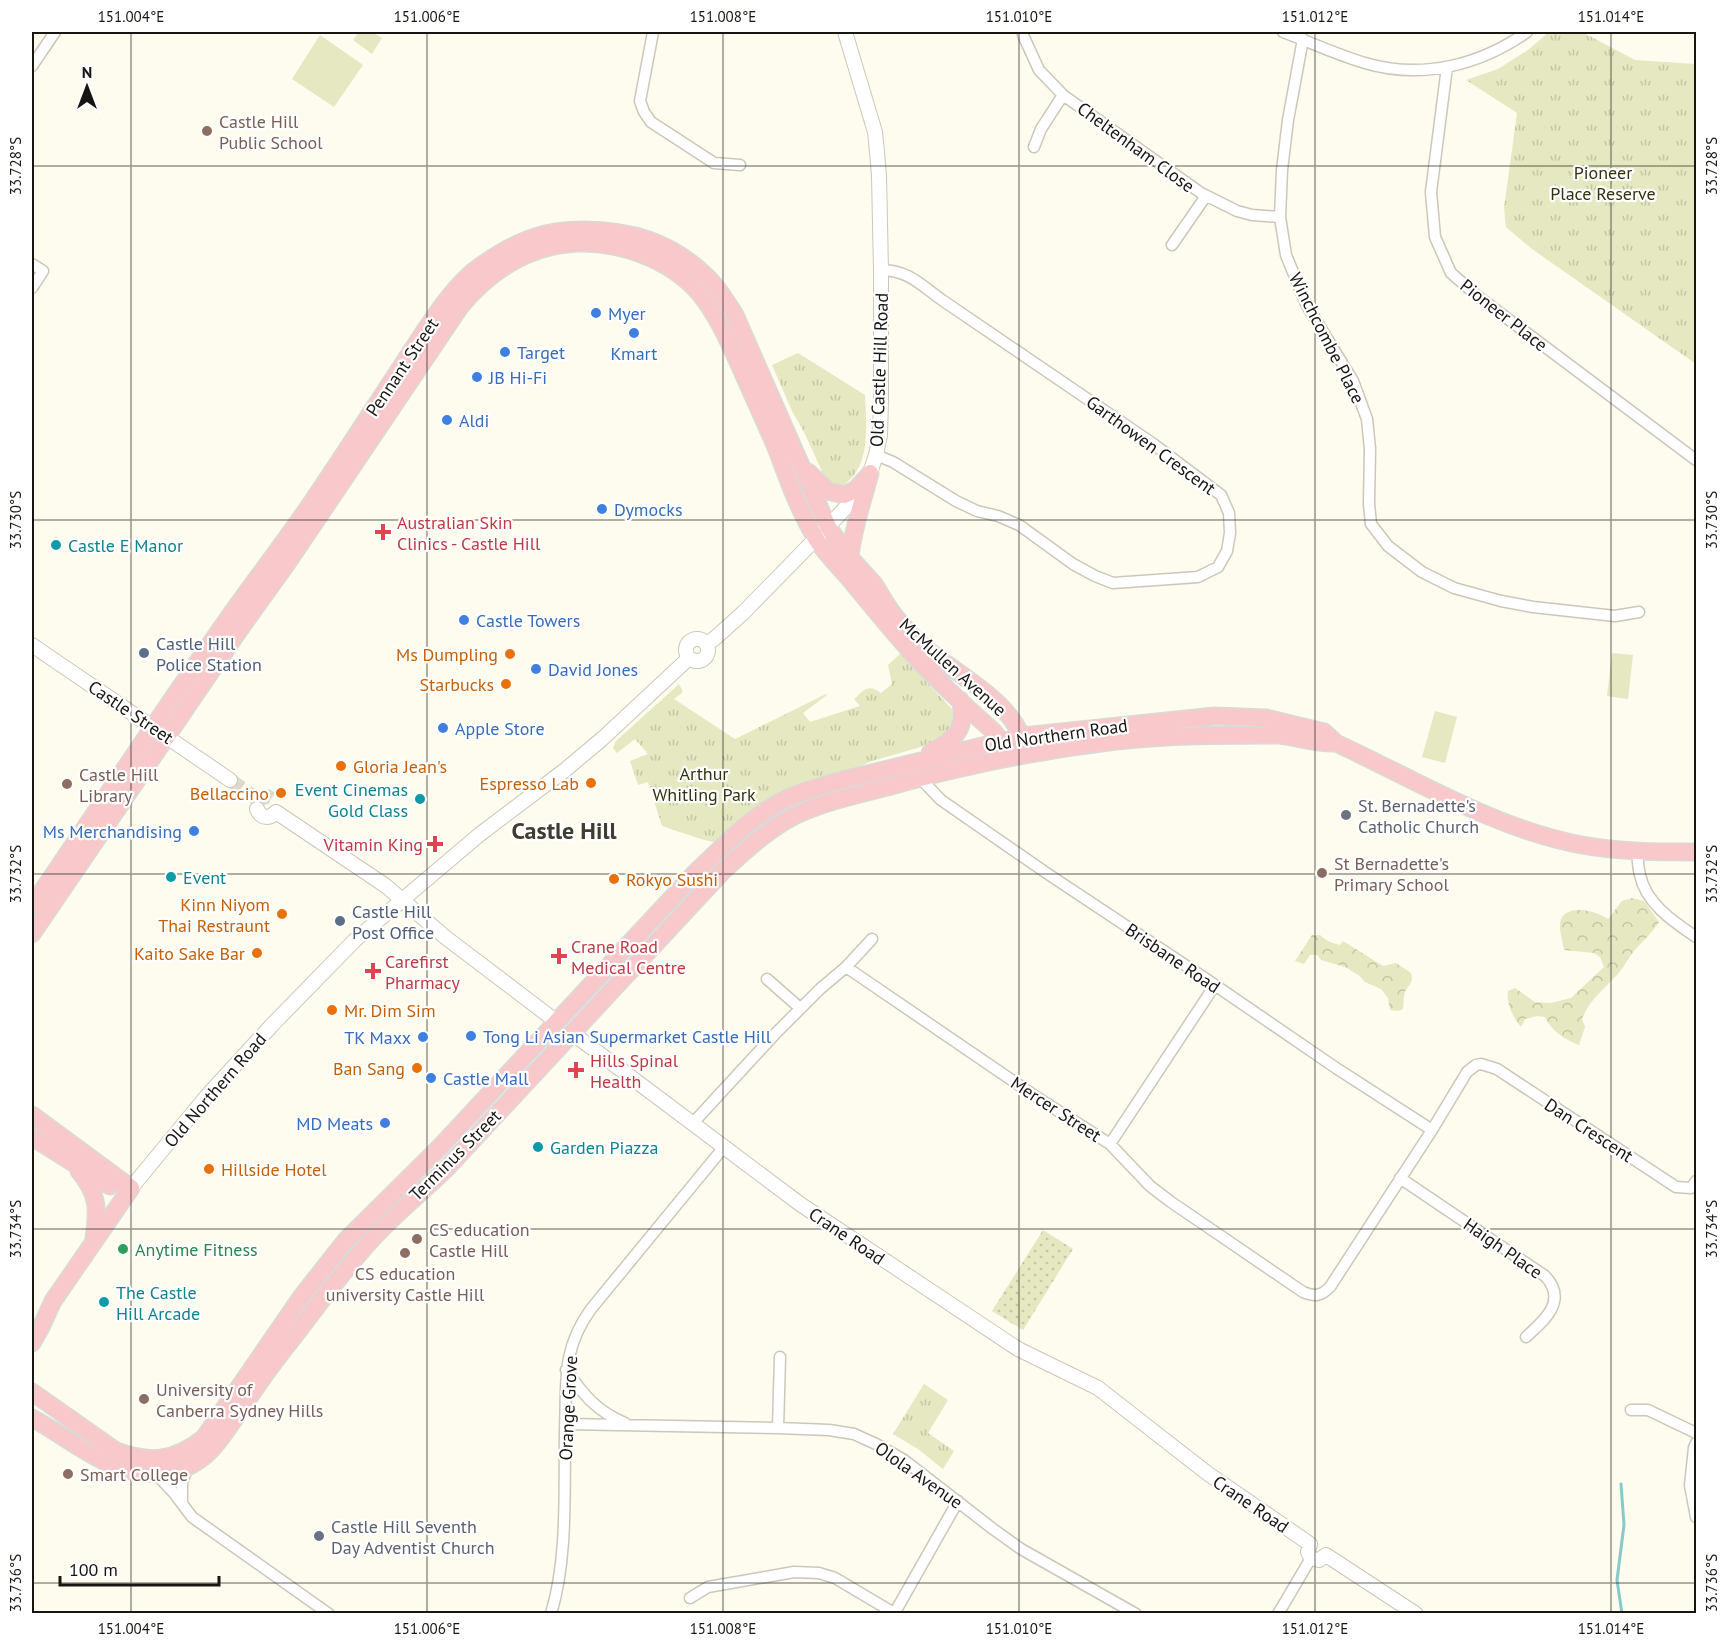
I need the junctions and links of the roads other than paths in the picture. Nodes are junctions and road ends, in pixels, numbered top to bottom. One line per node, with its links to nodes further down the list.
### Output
1 (55, 32): 8 (street)
2 (653, 32): 12 (street)
3 (845, 32): 17 (street, Old Castle Hill Road)
4 (1283, 32): 7 (street)
5 (1527, 32): 9 (street)
6 (1023, 35): 10 (street, Cheltenham Close)
7 (1303, 39): 9 (street); 14 (street, Winchcombe Place)
8 (32, 66)
9 (1447, 67): 20 (street, Pioneer Place)
10 (1063, 95): 11 (street); 13 (street, Cheltenham Close)
11 (1034, 147)
12 (740, 165)
13 (1206, 196): 14 (street, Cheltenham Close); 15 (street)
14 (1280, 217): 25 (street, Winchcombe Place)
15 (1172, 244)
16 (32, 264): 18 (street)
17 (881, 270): 19 (street, Old Castle Hill Road); 19 (street, Garthowen Crescent)
18 (32, 288)
19 (876, 455): 22 (street, Old Castle Hill Road)
20 (1696, 460)
21 (803, 468): 22 (main road); 23 (main road, Pennant Street); 28 (main road, Pennant Street)
22 (870, 473): 23 (street, Old Castle Hill Road); 24 (main road)
23 (822, 532): 24 (main road, McMullen Avenue); 27 (main road, McMullen Avenue); 28 (main road, Pennant Street); 43 (street, Old Castle Hill Road)
24 (850, 557): 29 (main road, McMullen Avenue)
25 (1639, 612)
26 (32, 645): 28 (street, Castle Street)
27 (960, 700): 30 (main road, McMullen Avenue); 34 (main road)
28 (160, 732): 35 (street, Castle Street); 44 (main road, Pennant Street); 45 (main road, Pennant Street)
29 (1023, 736): 30 (main road, Old Northern Road); 31 (main road, Old Northern Road); 32 (main road, McMullen Avenue)
30 (1000, 741): 33 (main road, McMullen Avenue); 34 (main road, Old Northern Road)
31 (1336, 743): 32 (main road, Old Northern Road); 39 (main road, Old Northern Road)
32 (1026, 755): 33 (main road, Old Northern Road)
33 (1004, 759): 34 (main road, Old Northern Road)
34 (915, 771): 37 (main road, Old Northern Road); 38 (main road, Old Northern Road); 50 (street, Brisbane Road)
35 (230, 780)
36 (256, 809): 43 (street)
37 (751, 845): 42 (main road, Terminus Street)
38 (721, 848): 41 (main road, Terminus Street)
39 (1637, 852): 40 (main road, Old Northern Road); 46 (street)
40 (1696, 852)
41 (696, 872): 42 (main road); 52 (main road, Terminus Street)
42 (709, 885): 53 (main road, Terminus Street)
43 (402, 900): 52 (street, Crane Road); 63 (street, Old Northern Road)
44 (32, 906)
45 (32, 934)
46 (1696, 937)
47 (872, 939): 48 (street)
48 (846, 967): 51 (street); 58 (street, Mercer Street)
49 (767, 979): 51 (street)
50 (1215, 985): 56 (street, Brisbane Road); 58 (street, Mercer Street)
51 (800, 1008): 55 (street)
52 (557, 1022): 53 (main road, Crane Road); 65 (main road, Terminus Street)
53 (572, 1033): 55 (street, Crane Road); 67 (main road, Terminus Street)
54 (32, 1115): 63 (main road)
55 (693, 1123): 59 (street, Crane Road)
56 (1432, 1130): 61 (street); 62 (street, Dan Crescent)
57 (32, 1137): 60 (main road)
58 (1110, 1144): 61 (street)
59 (724, 1147): 72 (street, Orange Grove); 87 (street, Crane Road)
60 (71, 1161): 63 (main road); 64 (main road)
61 (1400, 1178): 69 (street, Haigh Place)
62 (1696, 1181)
63 (129, 1192): 64 (main road, Old Northern Road)
64 (93, 1242): 66 (main road, Old Northern Road)
65 (302, 1296): 67 (main road); 83 (main road, Terminus Street)
66 (53, 1301): 68 (main road, Old Northern Road); 70 (main road, Old Northern Road)
67 (318, 1307): 83 (main road, Terminus Street)
68 (32, 1321)
69 (1526, 1337)
70 (32, 1342)
71 (780, 1357): 79 (street)
72 (566, 1370): 77 (street, Orange Grove); 78 (street)
73 (32, 1392): 83 (main road)
74 (32, 1406): 82 (main road)
75 (1630, 1410): 80 (street)
76 (32, 1418): 82 (main road)
77 (566, 1424): 78 (street, Olola Avenue); 91 (street, Orange Grove)
78 (631, 1425): 79 (street, Olola Avenue)
79 (778, 1428): 84 (street, Olola Avenue)
80 (1696, 1433)
81 (1696, 1443): 86 (street)
82 (86, 1451): 83 (main road)
83 (171, 1468): 85 (street); 85 (street)
84 (958, 1501): 89 (street); 92 (street, Olola Avenue)
85 (182, 1503): 90 (street)
86 (1696, 1517)
87 (1311, 1551): 93 (street); 94 (street, Crane Road)
88 (690, 1598): 89 (street)
89 (894, 1613)
90 (329, 1614)
91 (551, 1614)
92 (1136, 1614)
93 (1278, 1614)
94 (1416, 1614)

